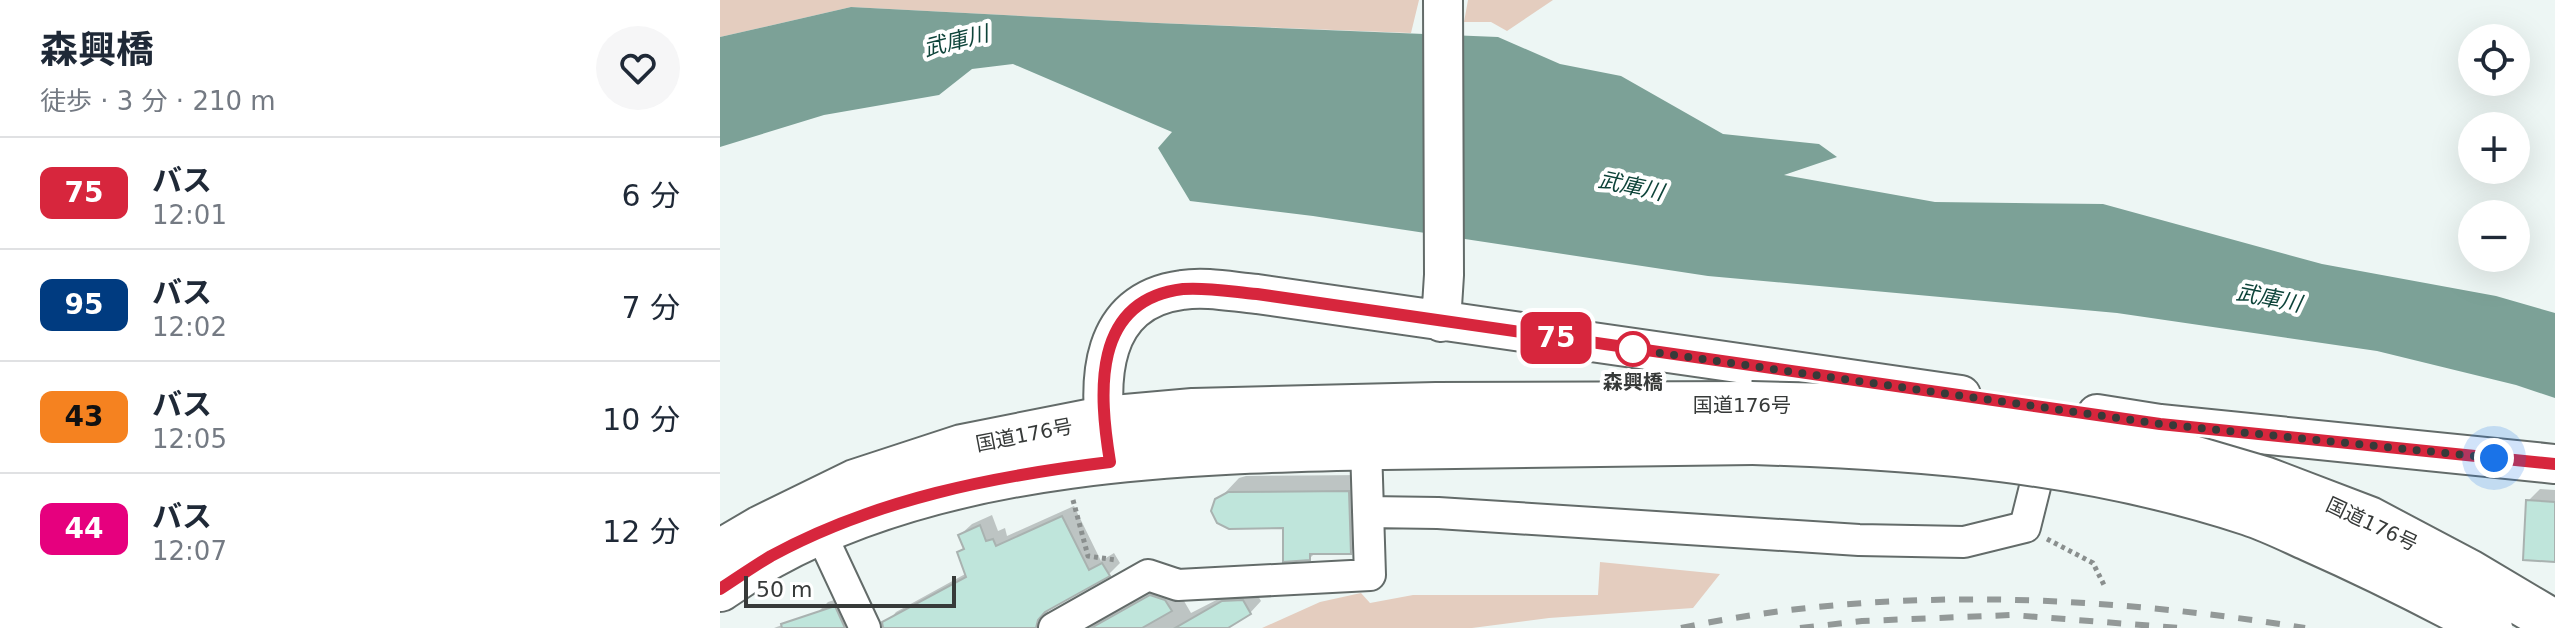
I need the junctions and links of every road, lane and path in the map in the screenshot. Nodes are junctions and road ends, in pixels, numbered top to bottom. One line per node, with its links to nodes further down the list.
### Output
1 (1443, 0): 2 (street)
2 (1441, 322): 3 (street); 4 (street)
3 (2054, 408): 8 (street); 11 (street)
4 (1103, 419): 5 (highway, 国道176号); 7 (street); 13 (highway, 国道176号)
5 (1752, 423): 6 (highway, 国道176号); 17 (highway, 国道176号, bridge); 20 (highway, 国道176号, bridge)
6 (1366, 447): 7 (highway, 国道176号); 10 (street)
7 (1110, 462): 12 (highway, 国道176号)
8 (2555, 464)
9 (1071, 492): 14 (path)
10 (1368, 512): 11 (street); 14 (street)
11 (2025, 527): 15 (path)
12 (821, 534): 16 (highway, 国道176号); 18 (street)
13 (720, 552)
14 (1148, 575): 19 (street)
15 (2104, 585)
16 (720, 589)
17 (2555, 623)
18 (865, 628)
19 (1054, 628)
20 (2490, 628)

